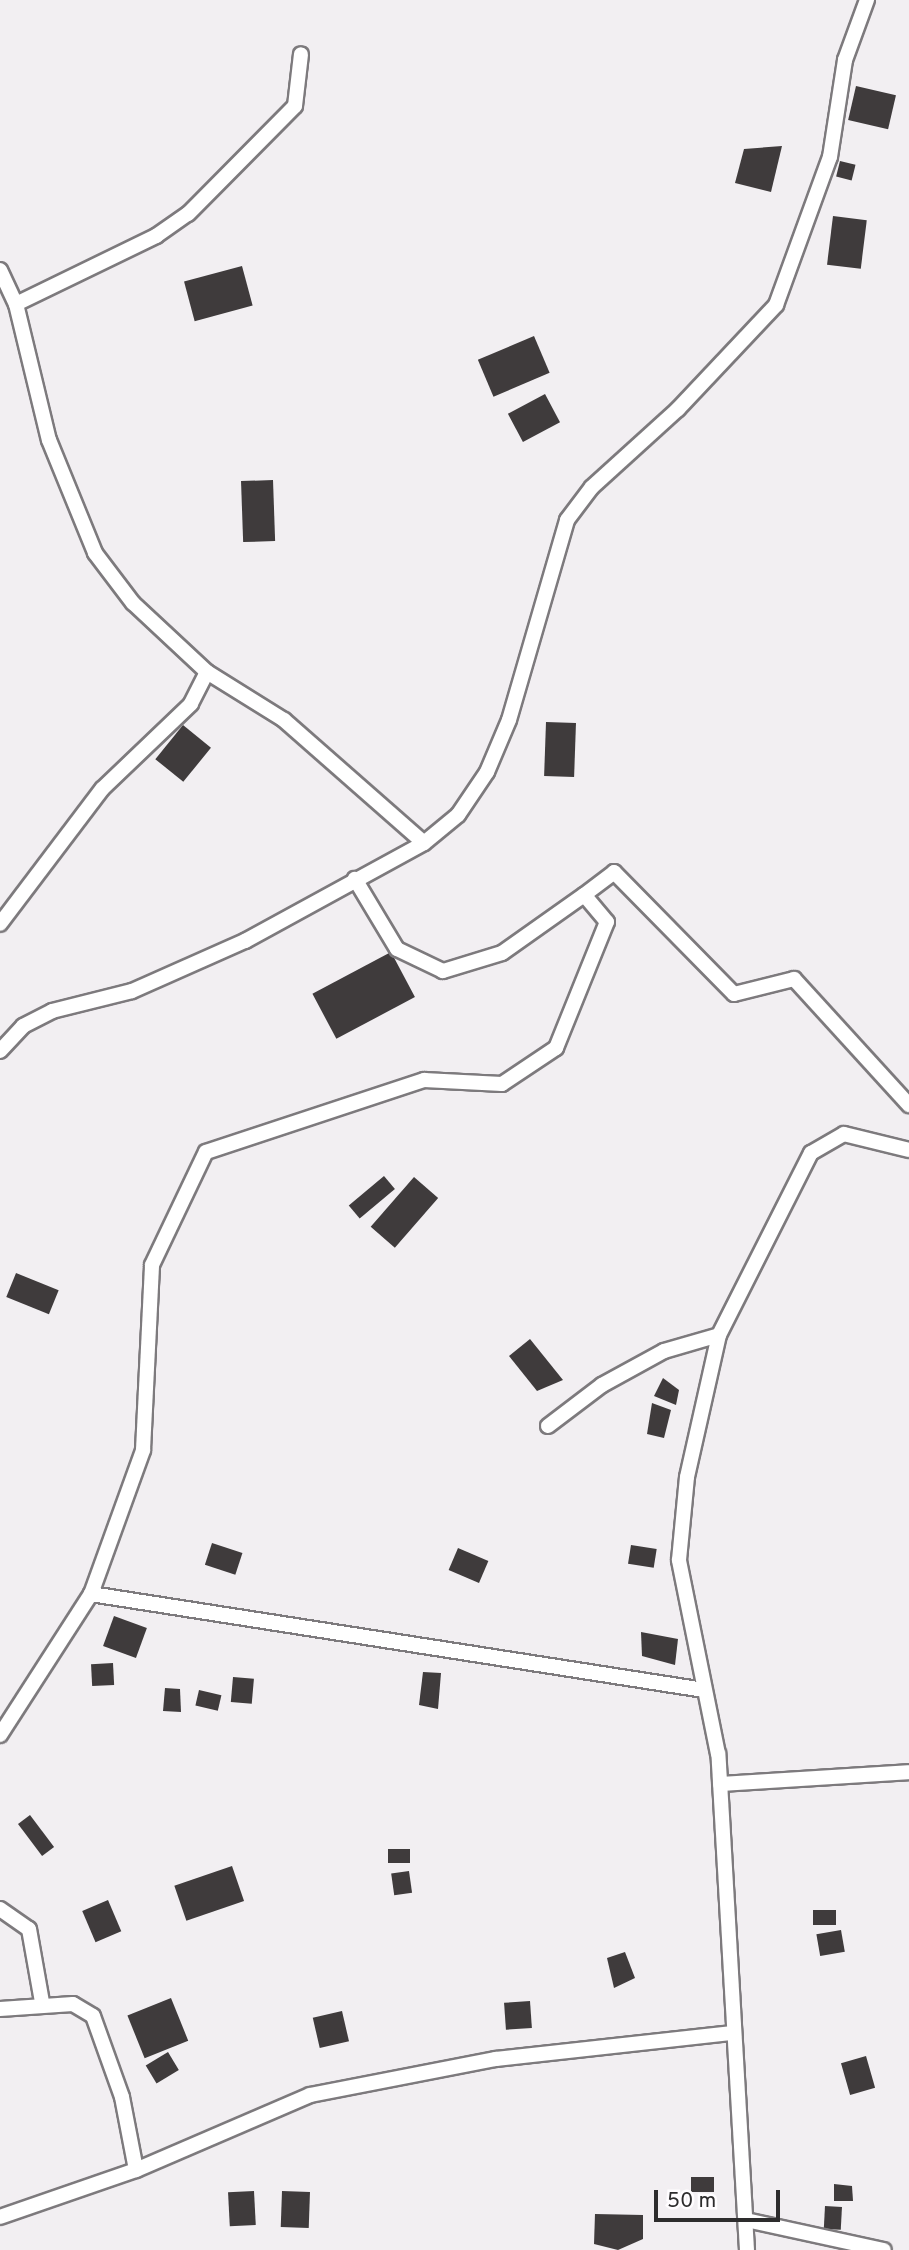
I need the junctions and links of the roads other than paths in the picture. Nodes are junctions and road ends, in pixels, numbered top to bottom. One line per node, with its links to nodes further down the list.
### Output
1 (867, 0): 6 (street)
2 (302, 54): 4 (street)
3 (2, 278): 4 (street)
4 (16, 304): 5 (street)
5 (207, 672): 6 (street); 9 (street)
6 (424, 843): 7 (street)
7 (355, 878): 8 (street); 10 (street)
8 (584, 894): 11 (street); 15 (street)
9 (0, 924)
10 (0, 1051)
11 (909, 1105)
12 (909, 1150): 13 (street)
13 (719, 1335): 14 (street); 16 (street)
14 (548, 1426)
15 (91, 1594): 16 (street); 17 (street)
16 (704, 1690): 19 (street)
17 (0, 1735)
18 (909, 1772): 19 (street)
19 (720, 1784): 23 (street)
20 (0, 1909): 21 (street)
21 (43, 2002): 22 (street); 24 (street)
22 (0, 2009)
23 (733, 2033): 24 (street); 26 (street)
24 (136, 2171): 25 (street)
25 (0, 2217)
26 (746, 2220): 27 (street); 28 (street)
27 (747, 2250)
28 (884, 2250)

